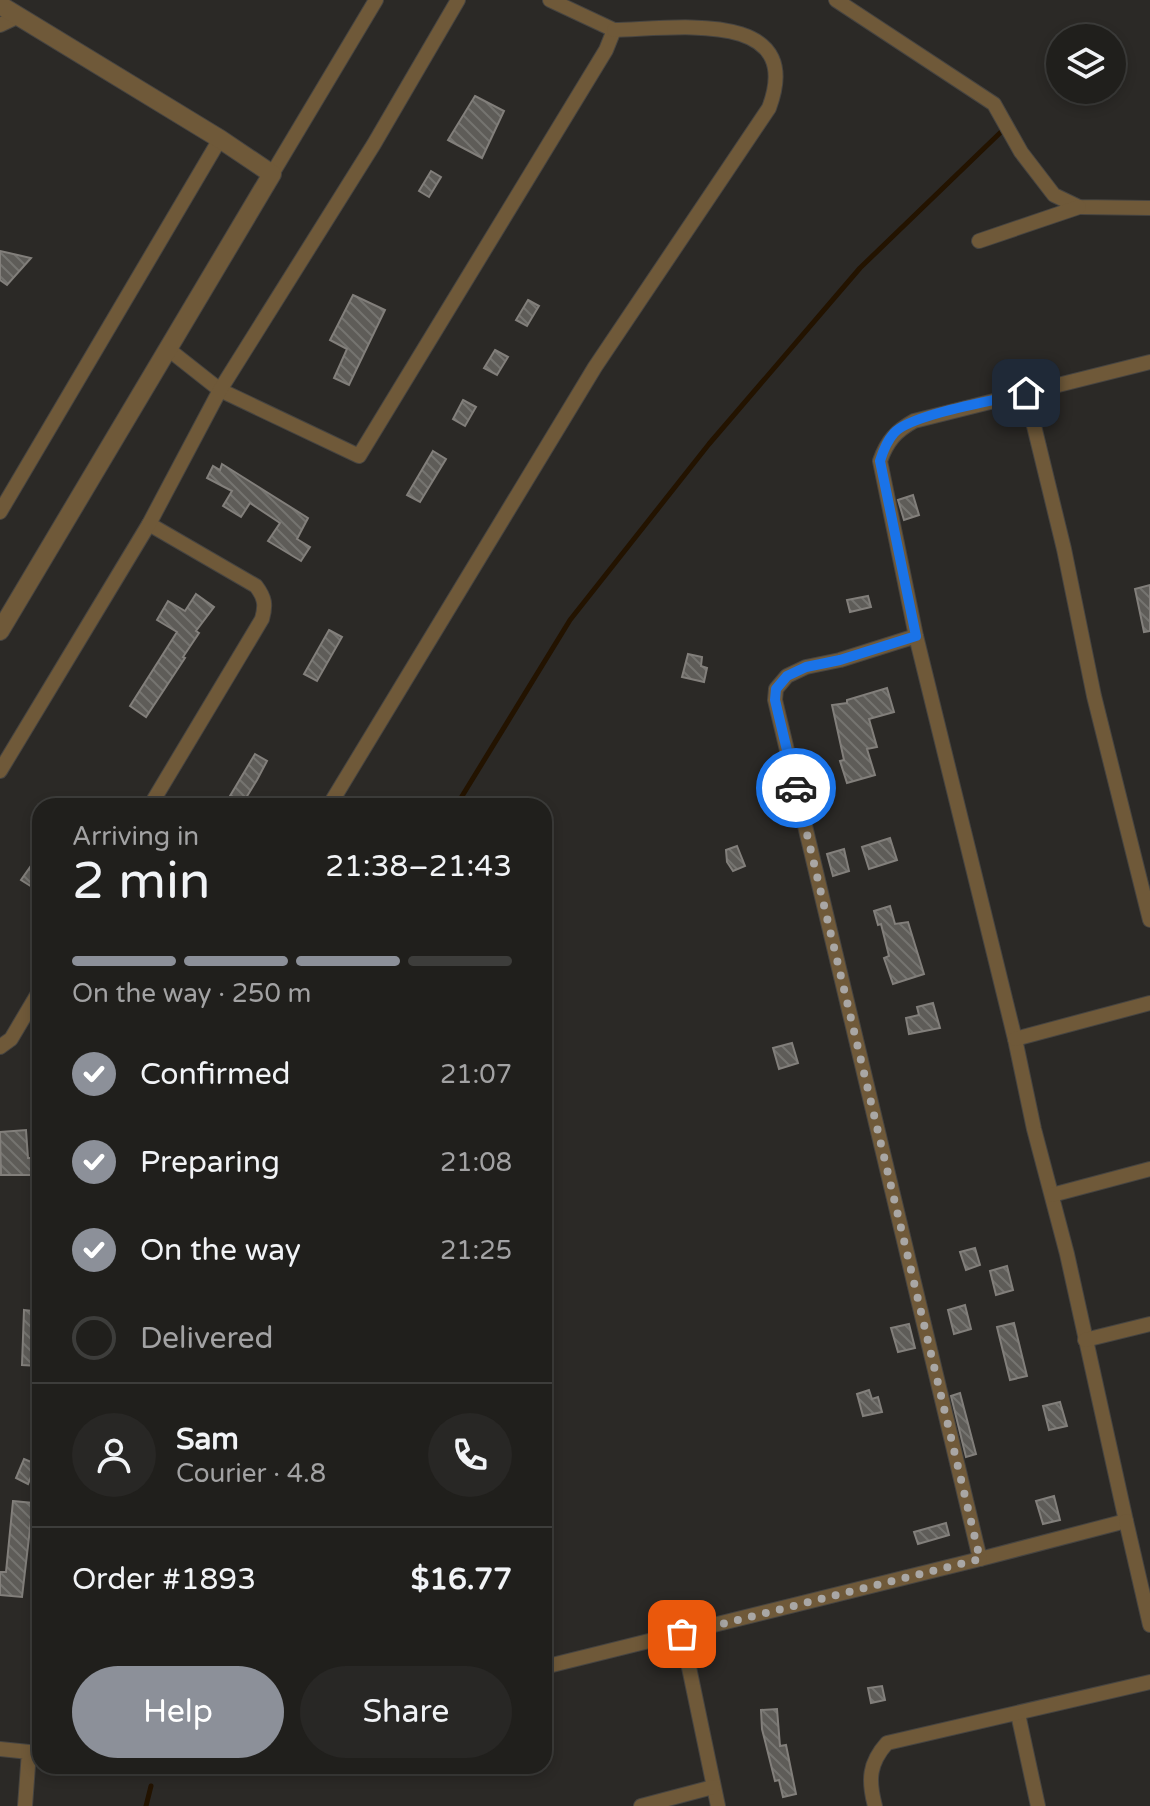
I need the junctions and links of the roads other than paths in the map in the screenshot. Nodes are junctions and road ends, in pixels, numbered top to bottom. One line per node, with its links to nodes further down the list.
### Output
1 (376, 0): 10 (street)
2 (458, 0): 16 (street)
3 (550, 0): 8 (street)
4 (836, 0): 11 (street)
5 (0, 5): 6 (street)
6 (19, 16): 7 (street); 9 (street)
7 (0, 25)
8 (614, 30): 16 (street); 24 (street)
9 (220, 139): 10 (street); 18 (street)
10 (272, 174): 14 (street)
11 (1079, 207): 12 (street); 13 (street)
12 (1150, 208)
13 (979, 241)
14 (168, 349): 16 (street); 20 (street)
15 (1150, 362): 17 (street)
16 (220, 390): 19 (street)
17 (1026, 393): 21 (street); 26 (street)
18 (0, 512)
19 (149, 524): 22 (street); 23 (street)
20 (0, 631)
21 (916, 636): 30 (street); 37 (street)
22 (0, 771)
23 (155, 798)
24 (334, 798)
25 (1150, 852): 26 (street)
26 (1135, 857): 27 (street)
27 (1150, 920)
28 (1150, 1003): 30 (street)
29 (32, 1004): 31 (street)
30 (1015, 1039): 33 (street)
31 (0, 1047)
32 (1150, 1169): 33 (street)
33 (1052, 1195): 35 (street)
34 (1150, 1324): 35 (street)
35 (1085, 1340): 36 (street)
36 (1126, 1521): 37 (street); 38 (street)
37 (980, 1559): 39 (street)
38 (1150, 1625)
39 (682, 1634): 40 (street); 44 (street)
40 (552, 1665)
41 (1150, 1682): 42 (street)
42 (1018, 1714): 48 (street); 49 (street)
43 (0, 1749): 45 (street)
44 (713, 1787): 46 (street); 47 (street)
45 (25, 1806)
46 (641, 1806)
47 (718, 1806)
48 (875, 1806)
49 (1038, 1806)

